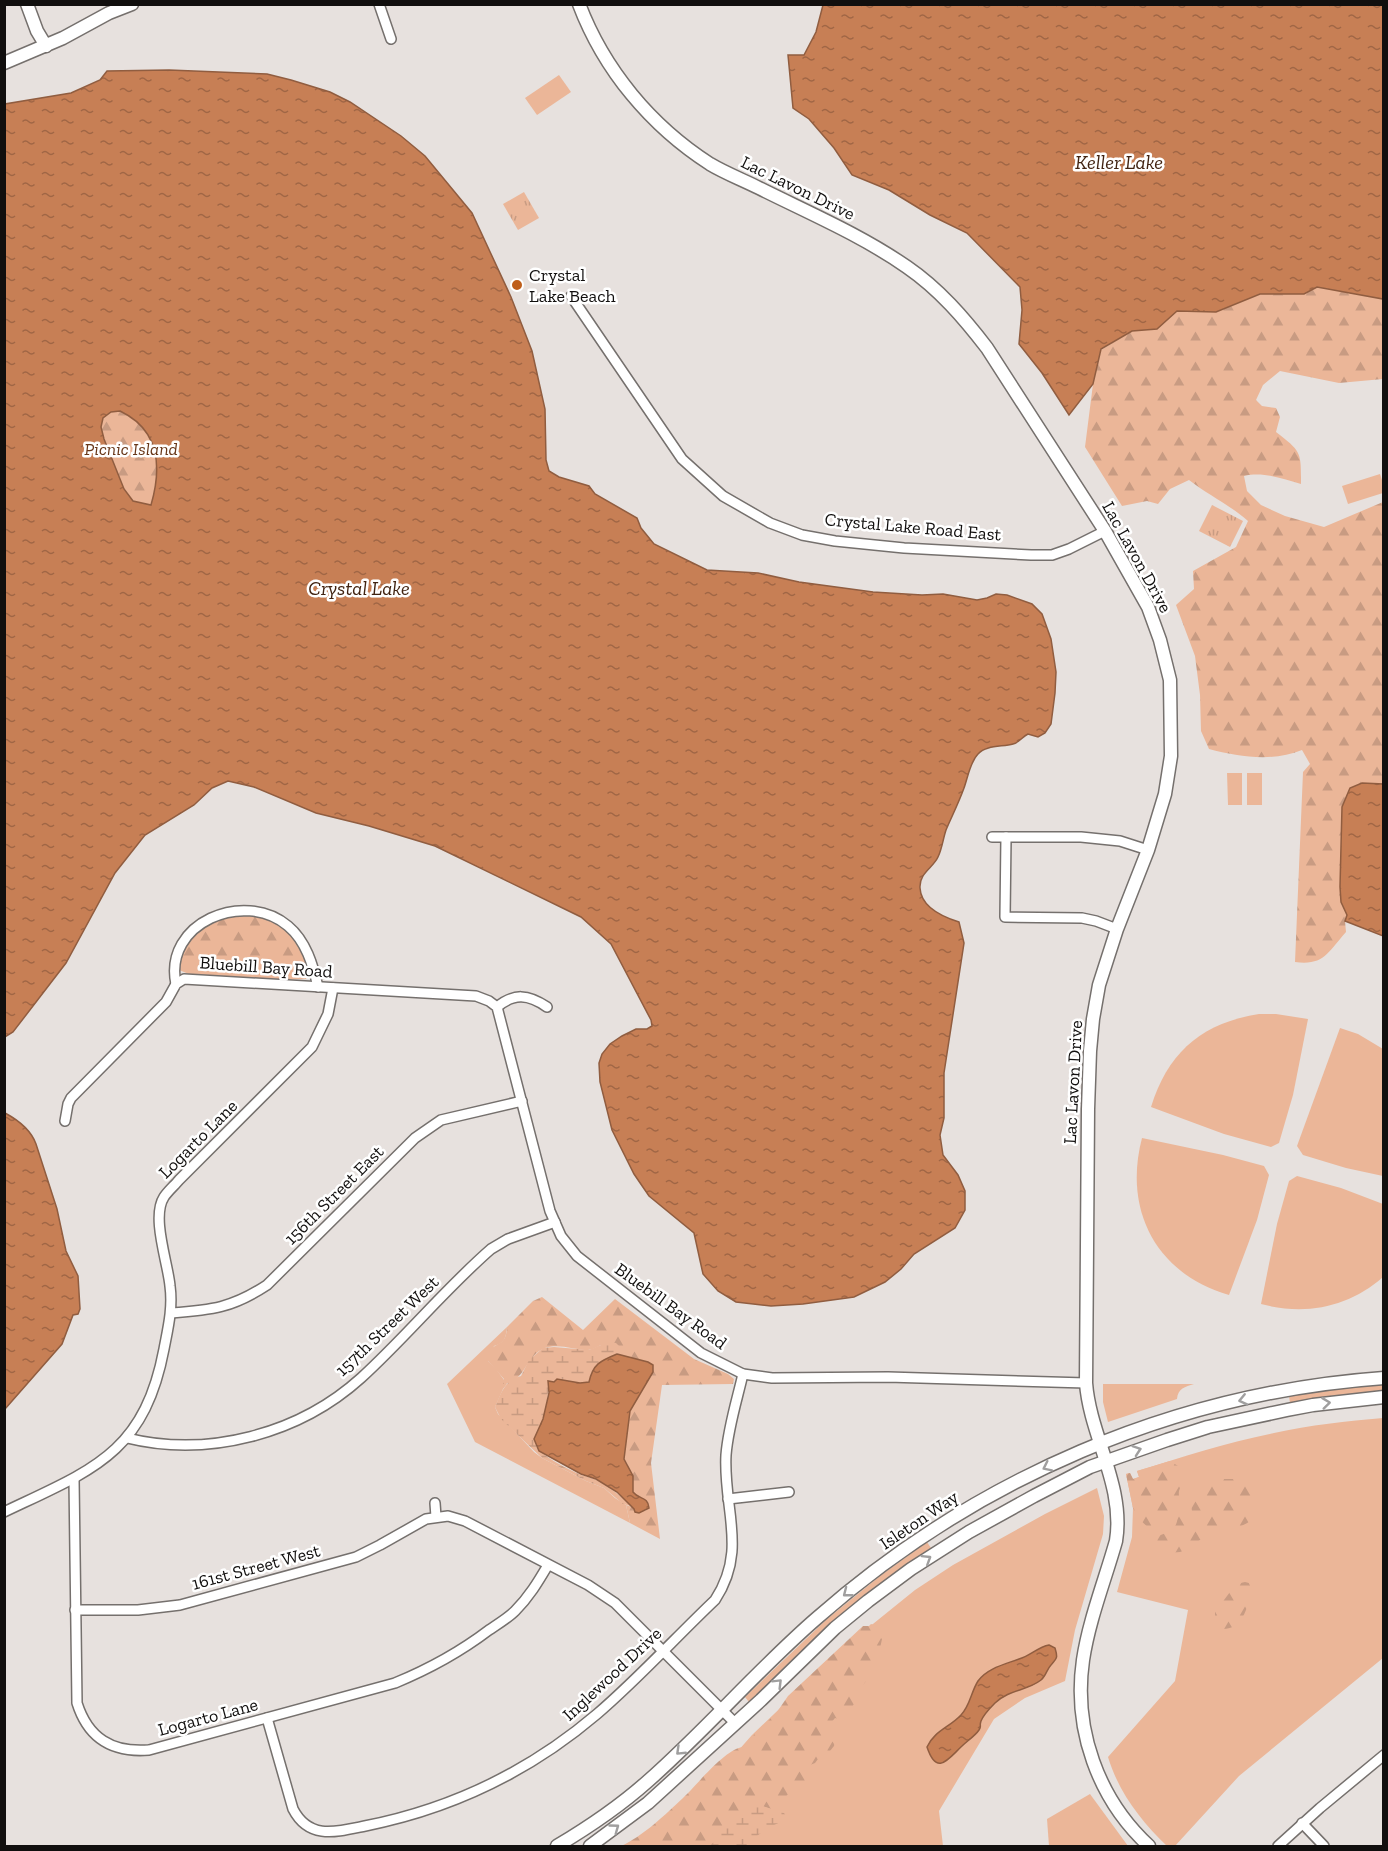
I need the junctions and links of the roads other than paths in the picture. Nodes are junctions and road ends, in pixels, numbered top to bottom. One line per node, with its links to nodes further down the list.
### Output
1 (27, 4): 6 (street)
2 (132, 4): 6 (street)
3 (379, 4): 5 (street)
4 (579, 4): 9 (street, Lac Lavon Drive)
5 (391, 39)
6 (46, 46): 7 (street)
7 (4, 63)
8 (571, 296): 9 (street, Crystal Lake Road East)
9 (1105, 531): 12 (street, Lac Lavon Drive)
10 (992, 837): 11 (street)
11 (1006, 837): 12 (street); 13 (street)
12 (1148, 850): 13 (street, Lac Lavon Drive)
13 (1117, 929): 25 (street, Lac Lavon Drive)
14 (176, 984): 15 (street, Bluebill Bay Road); 15 (street); 20 (street, Bluebill Bay Road)
15 (318, 987): 16 (street, Bluebill Bay Road)
16 (333, 988): 17 (street, Bluebill Bay Road); 22 (street, Logarto Lane)
17 (497, 1007): 18 (street); 19 (street, Bluebill Bay Road)
18 (547, 1007)
19 (522, 1101): 21 (street, Bluebill Bay Road); 22 (street, 156th Street East)
20 (65, 1121)
21 (555, 1222): 23 (street, Bluebill Bay Road); 27 (street, 157th Street West)
22 (171, 1313): 27 (street, Logarto Lane)
23 (743, 1374): 25 (street, Bluebill Bay Road); 31 (street, Inglewood Drive)
24 (1383, 1378): 28 (street, Isleton Way, one-way to 28)
25 (1086, 1383): 28 (street, Lac Lavon Drive)
26 (1383, 1397): 28 (street, Isleton Way, one-way to 26)
27 (127, 1438): 29 (street, Logarto Lane)
28 (1103, 1452): 38 (street, Isleton Way, one-way to 38); 40 (street, Isleton Way, one-way to 28); 45 (street, Lac Lavon Drive)
29 (74, 1479): 33 (street, Logarto Lane); 36 (street, Logarto Lane)
30 (789, 1492): 31 (street)
31 (729, 1499): 37 (street, Inglewood Drive)
32 (435, 1503): 34 (street)
33 (4, 1512)
34 (436, 1517): 35 (street, 161st Street West); 36 (street, 161st Street West)
35 (548, 1565): 37 (street, 161st Street West); 39 (street, Logarto Lane)
36 (75, 1610): 39 (street, Logarto Lane)
37 (662, 1651): 38 (street, 161st Street West); 39 (street, Inglewood Drive)
38 (721, 1710): 40 (street, 161st Street West); 43 (street, Isleton Way, one-way to 43)
39 (267, 1718)
40 (735, 1723): 44 (street, Isleton Way, one-way to 40)
41 (1383, 1755): 42 (street)
42 (1302, 1823): 46 (street); 47 (street)
43 (557, 1846)
44 (590, 1846)
45 (1149, 1846)
46 (1278, 1846)
47 (1324, 1846)

